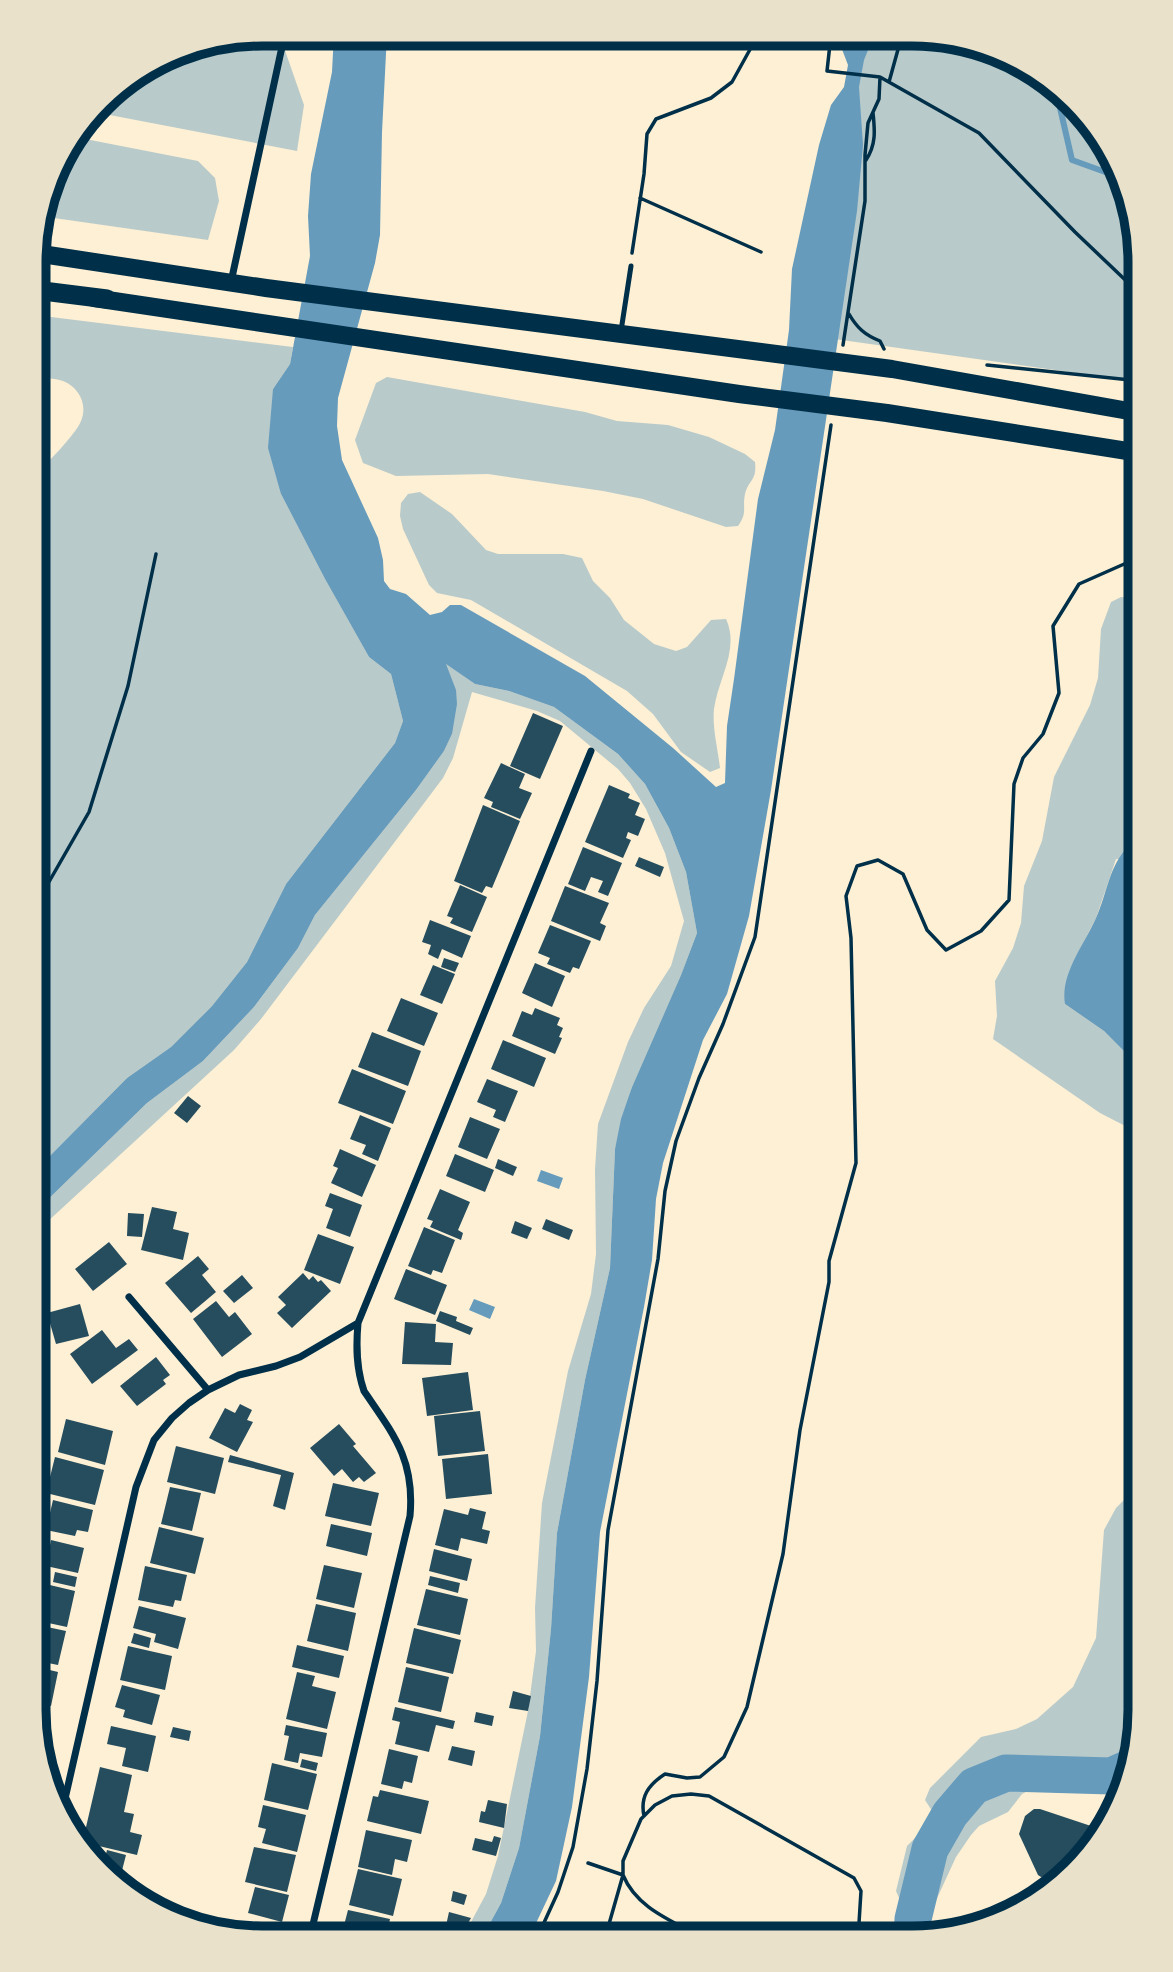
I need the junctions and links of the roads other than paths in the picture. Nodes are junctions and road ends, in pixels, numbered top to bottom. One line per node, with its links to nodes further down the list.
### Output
1 (282, 46): 4 (street)
2 (46, 255): 4 (highway)
3 (631, 266): 7 (lane)
4 (230, 282): 7 (highway)
5 (46, 292): 6 (highway)
6 (107, 299): 9 (highway)
7 (621, 334): 8 (highway)
8 (1128, 410)
9 (1128, 451)
10 (591, 751): 12 (street)
11 (129, 1297): 13 (street)
12 (358, 1323): 13 (street); 15 (street)
13 (208, 1390): 14 (street)
14 (65, 1799)
15 (313, 1926)

